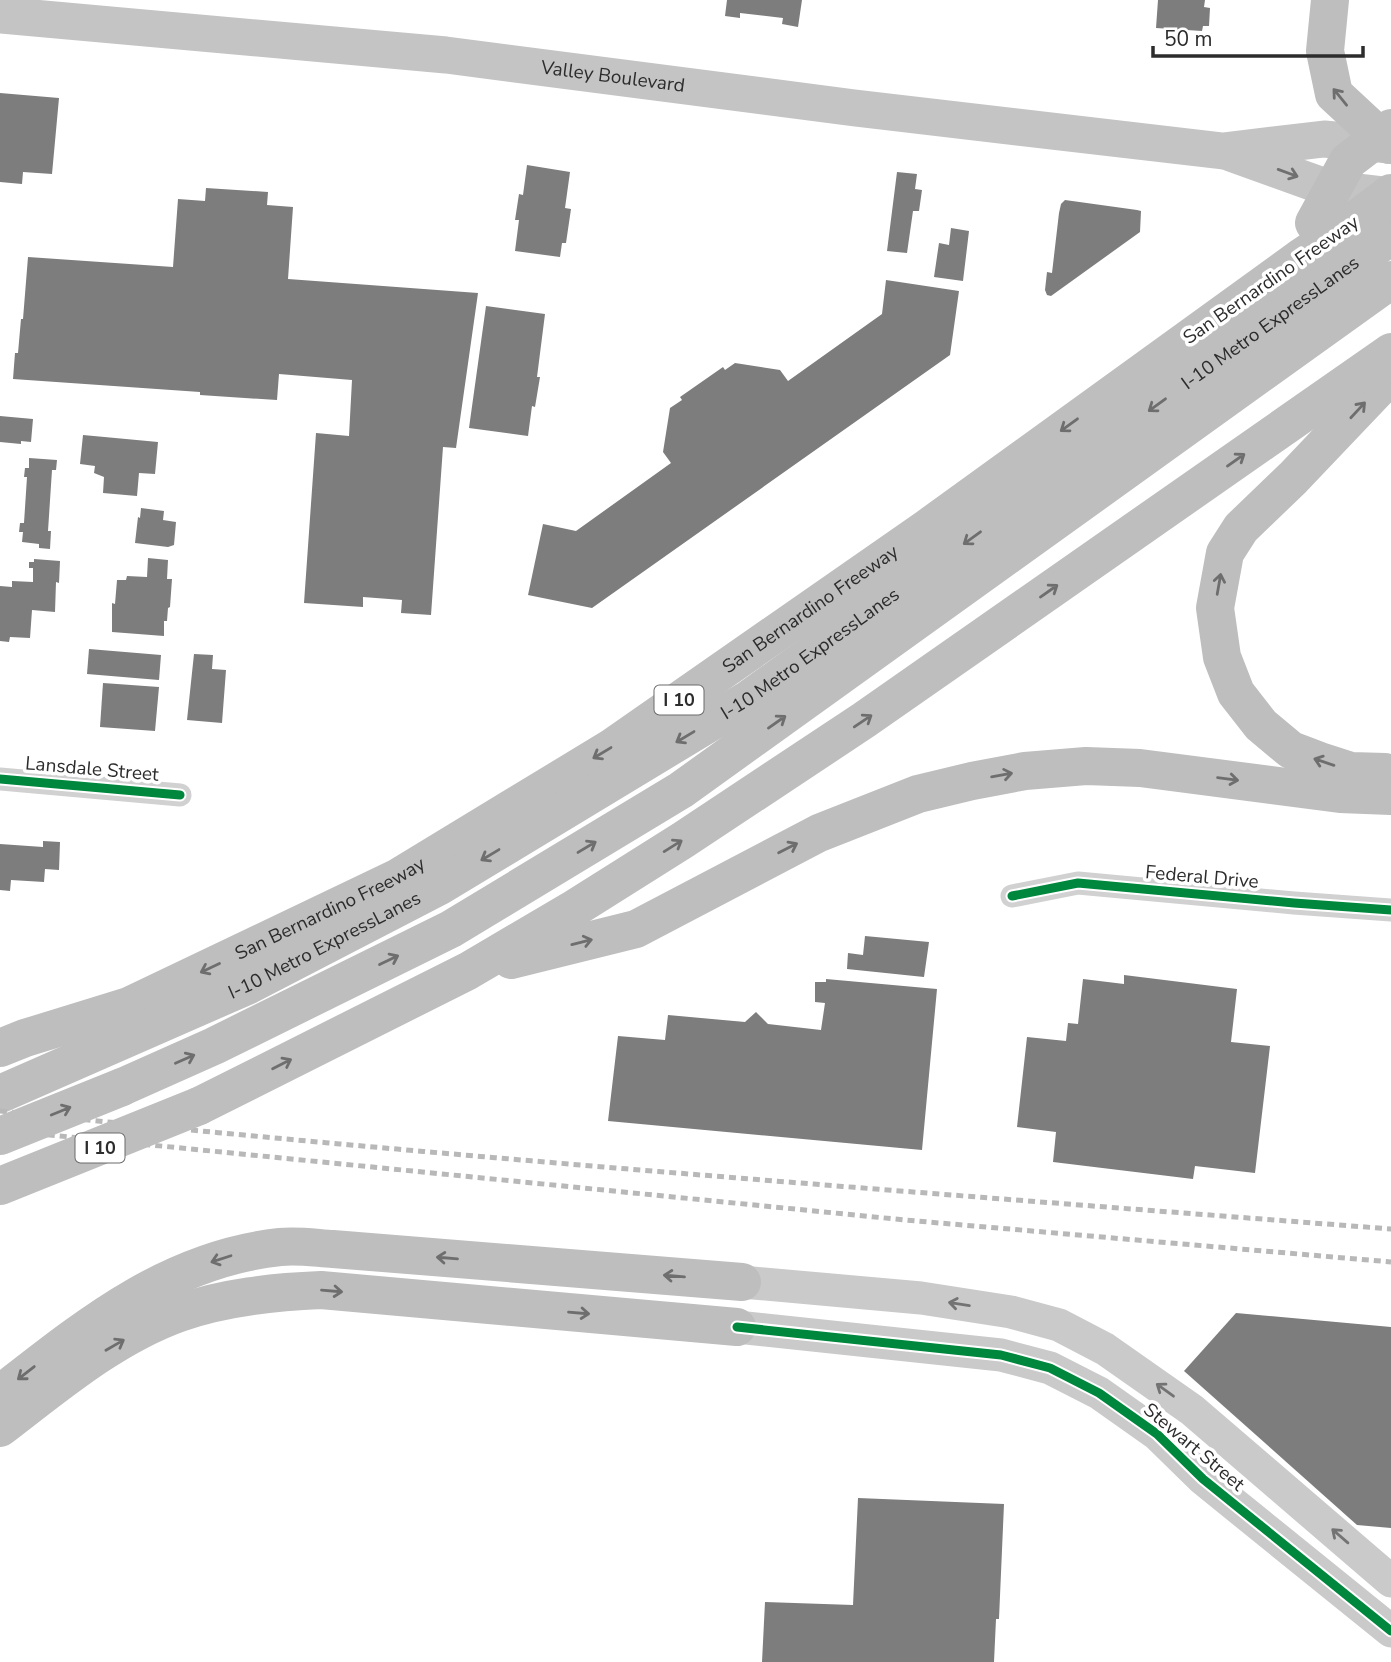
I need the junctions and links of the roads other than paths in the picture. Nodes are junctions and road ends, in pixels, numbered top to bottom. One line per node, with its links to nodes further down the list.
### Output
1 (1329, 0): 3 (highway, one-way to 1)
2 (0, 15): 4 (main road, Valley Boulevard)
3 (1390, 139): 4 (main road, Valley Boulevard); 6 (highway, bridge)
4 (1223, 151): 5 (main road, Valley Boulevard, one-way to 5)
5 (1391, 195): 6 (highway, San Bernardino Freeway / I 10, bridge)
6 (1321, 235): 18 (highway, San Bernardino Freeway / I 10, one-way to 18)
7 (1391, 236): 19 (highway, I-10 Metro ExpressLanes, one-way to 19)
8 (1391, 280): 20 (highway, I-10 Metro ExpressLanes, one-way to 8, bridge)
9 (1391, 352): 17 (highway, I 10, one-way to 9)
10 (1391, 375): 11 (highway, one-way to 10)
11 (1391, 771)
12 (0, 779): 13 (street, Lansdale Street)
13 (180, 795)
14 (1391, 796): 17 (highway, one-way to 14)
15 (1012, 896): 16 (street, Federal Drive)
16 (1391, 910)
17 (468, 971): 21 (highway, I 10, one-way to 17, bridge)
18 (0, 1048)
19 (9, 1091)
20 (0, 1136)
21 (0, 1186)
22 (742, 1282): 24 (highway, one-way to 24); 26 (street, Stewart Street, one-way to 22)
23 (737, 1327): 25 (highway, one-way to 23); 27 (street, Stewart Street)
24 (0, 1394)
25 (0, 1428)
26 (1391, 1581)
27 (1391, 1631)

